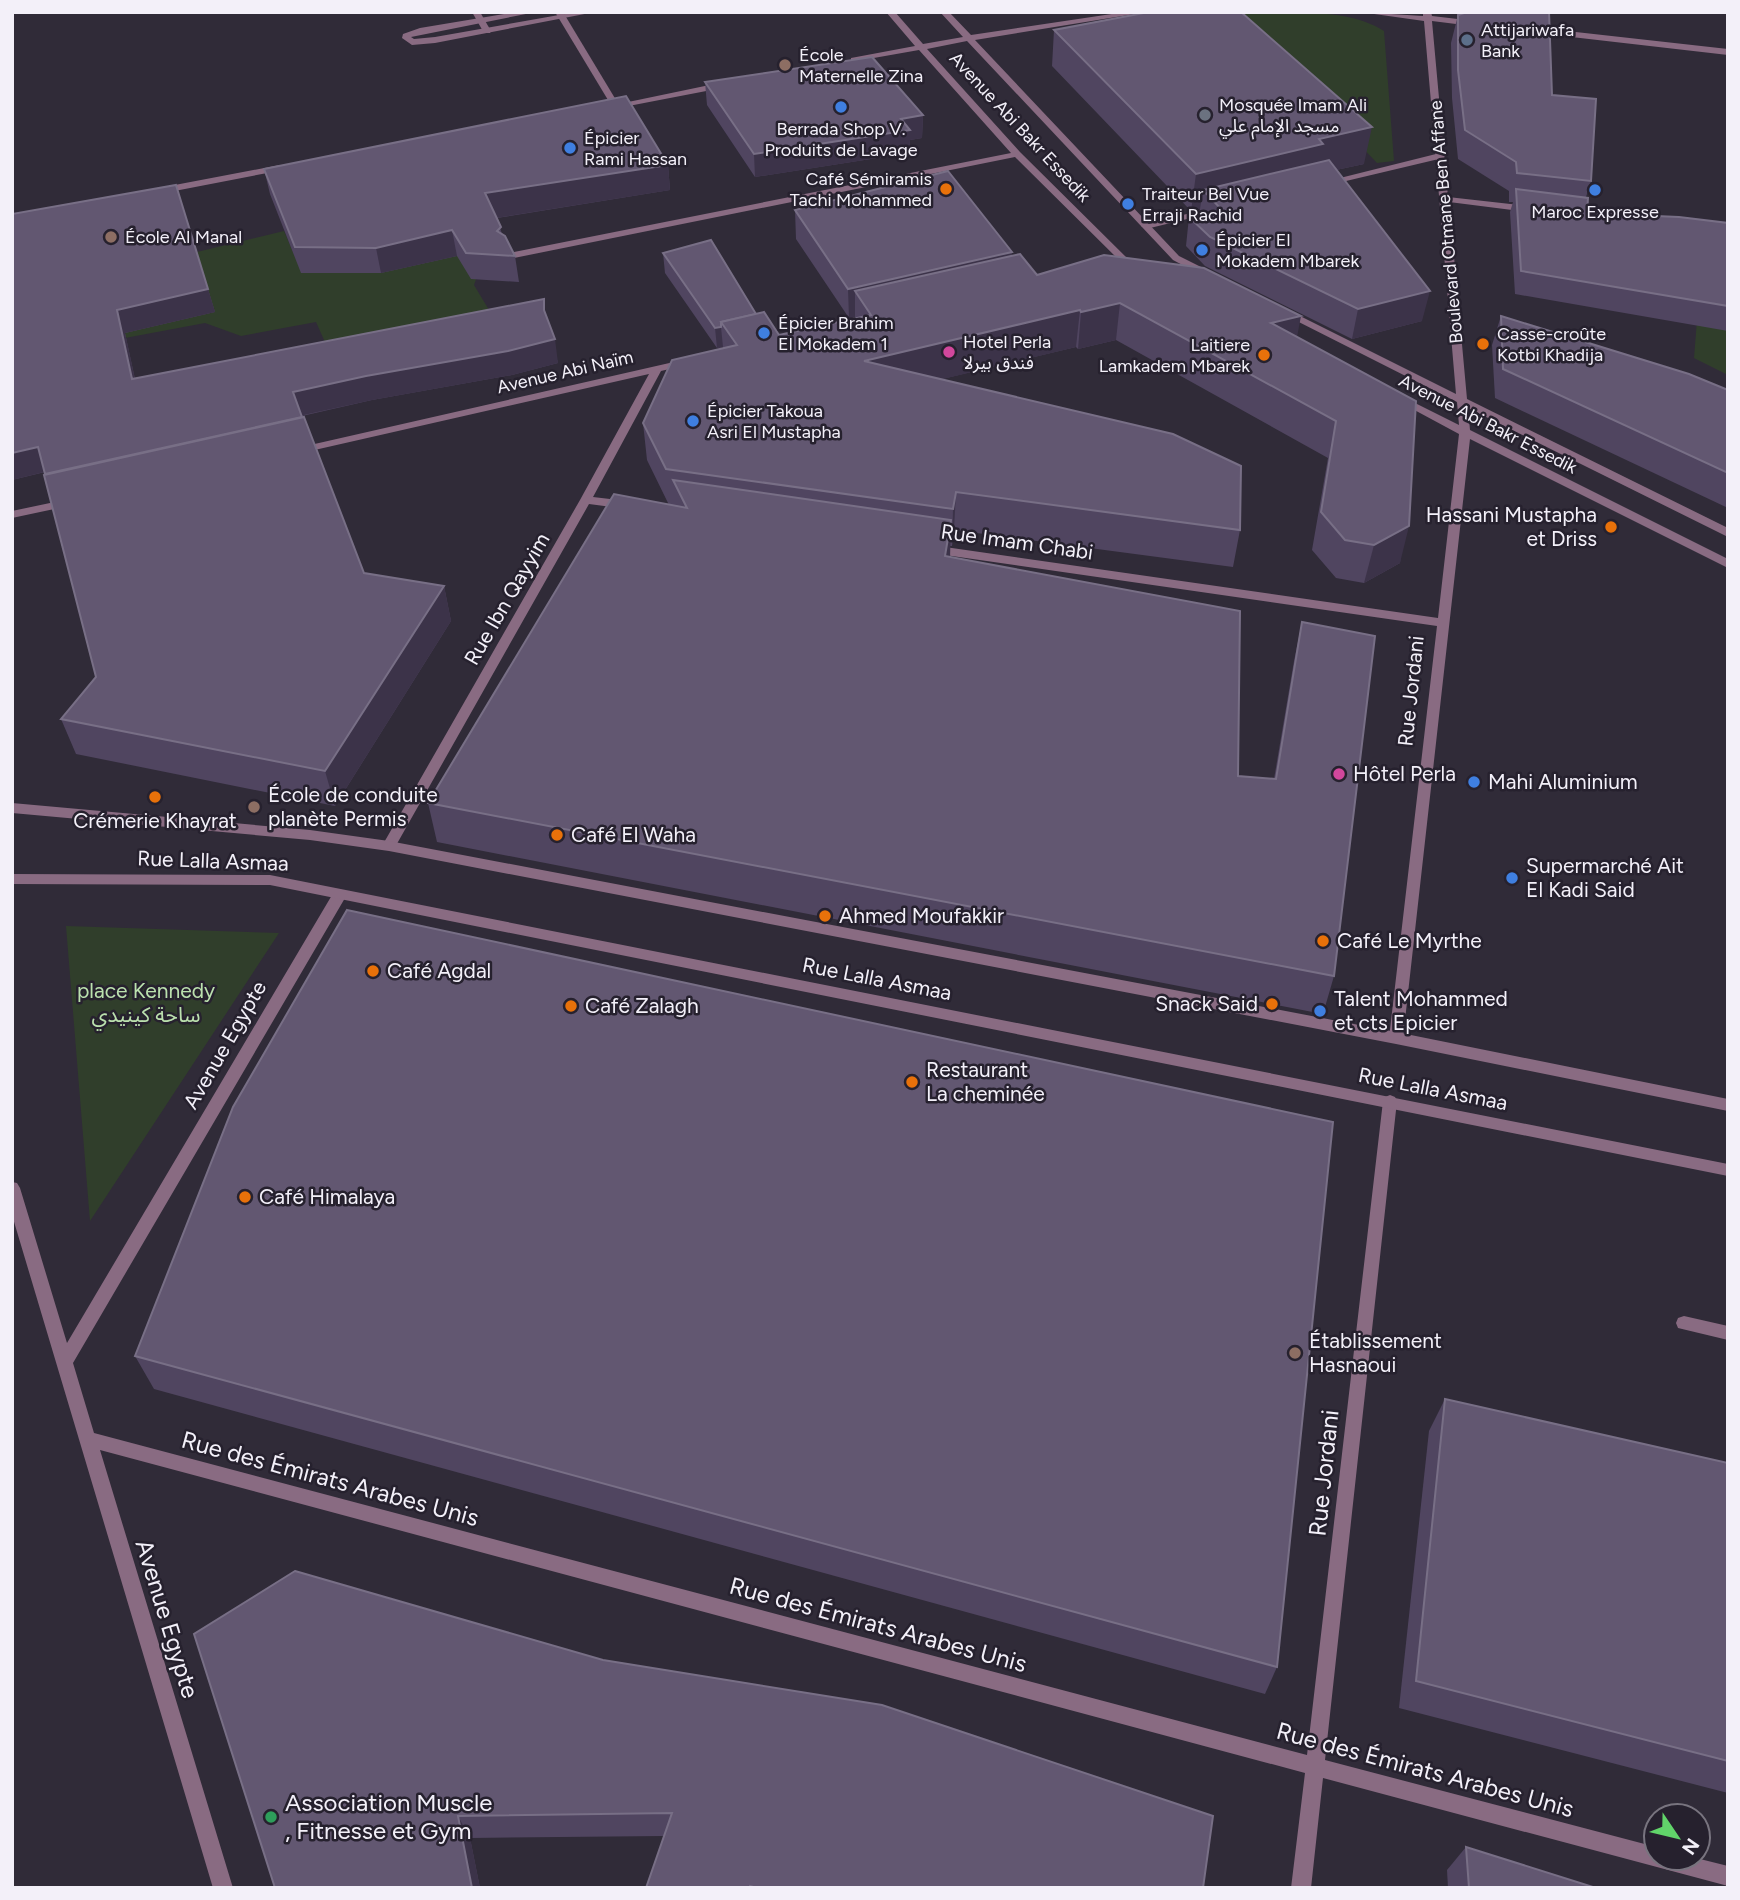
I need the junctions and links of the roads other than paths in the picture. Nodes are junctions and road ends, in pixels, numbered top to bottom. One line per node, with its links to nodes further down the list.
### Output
1 (476, 12): 10 (street)
2 (532, 12): 10 (street)
3 (591, 12): 8 (street)
4 (890, 12): 15 (street, Avenue Abi Bakr Essedik)
5 (944, 12): 14 (street, Avenue Abi Bakr Essedik)
6 (1143, 12): 14 (street)
7 (1364, 12): 9 (street)
8 (560, 15): 13 (street); 19 (street)
9 (1427, 15): 11 (street); 22 (street, Boulevard Otmane Ben Affane)
10 (481, 21): 13 (street); 13 (street)
11 (1482, 24)
12 (1523, 29): 16 (street)
13 (487, 31)
14 (969, 38): 15 (street); 29 (street, Avenue Abi Bakr Essedik)
15 (922, 48): 17 (street); 21 (street, Avenue Abi Bakr Essedik)
16 (1728, 52)
17 (842, 63)
18 (735, 83): 19 (street)
19 (615, 106): 20 (street)
20 (601, 108)
21 (1017, 154): 30 (street); 31 (street, Avenue Abi Bakr Essedik)
22 (1440, 156): 24 (street); 26 (street, Boulevard Otmane Ben Affane)
23 (286, 167): 25 (street)
24 (1320, 185)
25 (149, 192)
26 (1444, 199): 28 (street); 39 (street, Boulevard Otmane Ben Affane)
27 (1226, 207): 29 (street)
28 (1538, 210)
29 (1146, 226): 34 (street, Avenue Abi Bakr Essedik)
30 (509, 256)
31 (1125, 261): 32 (street); 33 (street, Avenue Abi Bakr Essedik)
32 (1111, 264)
33 (1149, 274)
34 (1223, 282)
35 (1271, 306): 39 (street, Avenue Abi Bakr Essedik)
36 (697, 360): 37 (street, Avenue Abi Naïm)
37 (656, 369): 41 (street, Avenue Abi Naïm); 42 (street, Rue Ibn Qayyim)
38 (1392, 396): 40 (street, Avenue Abi Bakr Essedik)
39 (1462, 401): 40 (street, Boulevard Otmane Ben Affane); 46 (street, Avenue Abi Bakr Essedik)
40 (1465, 432): 48 (street, Avenue Abi Bakr Essedik); 49 (street, Rue Jordani)
41 (281, 455)
42 (586, 499): 44 (street); 51 (street, Rue Ibn Qayyim)
43 (79, 500): 45 (street)
44 (642, 508)
45 (12, 515)
46 (1728, 533)
47 (918, 547): 49 (street, Rue Imam Chabi)
48 (1728, 564)
49 (1442, 623): 54 (street, Rue Jordani)
50 (12, 808): 51 (street, Rue Lalla Asmaa)
51 (389, 846): 54 (street, Rue Lalla Asmaa)
52 (12, 878): 53 (street, Rue Lalla Asmaa)
53 (340, 894): 55 (street, Rue Lalla Asmaa); 61 (street, Avenue Egypte)
54 (1396, 1038): 56 (street, Rue Lalla Asmaa)
55 (1390, 1101): 57 (street, Rue Lalla Asmaa); 63 (street, Rue Jordani)
56 (1728, 1105)
57 (1728, 1170)
58 (12, 1188): 61 (street, Avenue Egypte)
59 (1684, 1323): 60 (street)
60 (1728, 1333)
61 (64, 1363): 62 (street, Avenue Egypte)
62 (86, 1439): 63 (street, Rue des Émirats Arabes Unis); 65 (street, Avenue Egypte)
63 (1317, 1767): 64 (street, Rue des Émirats Arabes Unis); 66 (street)
64 (1642, 1854)
65 (223, 1888)
66 (1301, 1888)

